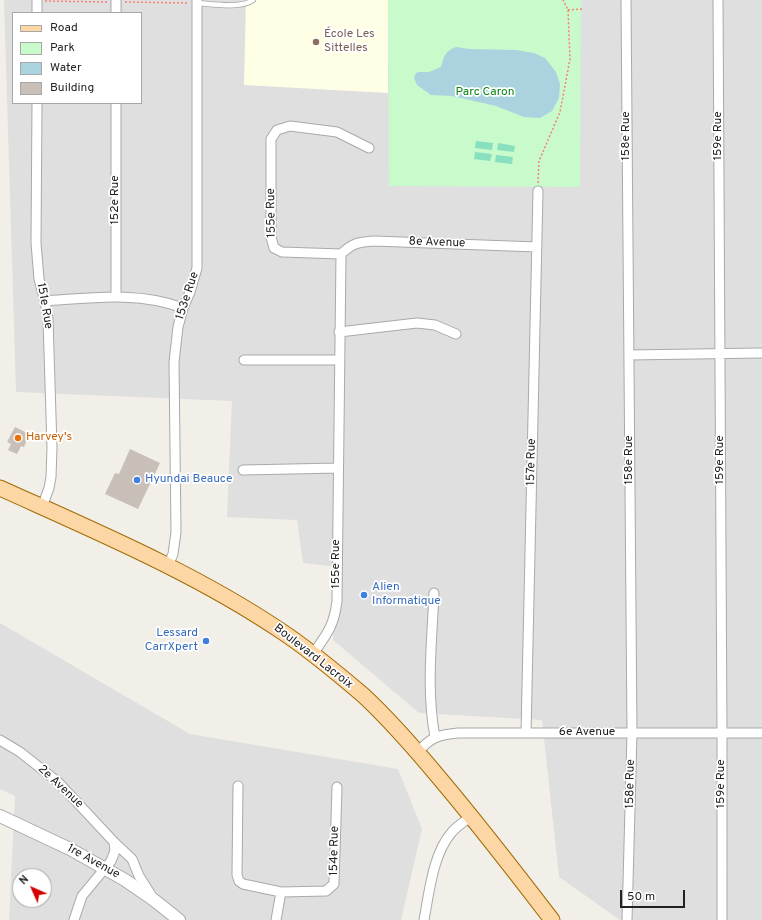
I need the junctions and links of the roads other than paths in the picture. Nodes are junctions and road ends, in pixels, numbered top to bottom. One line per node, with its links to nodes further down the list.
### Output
1 (37, 0): 7 (street)
2 (116, 0): 8 (street)
3 (253, 0): 6 (lane)
4 (626, 0): 22 (street, 158e Rue)
5 (718, 0): 21 (street, 159e Rue)
6 (197, 2): 17 (street, 153e Rue)
7 (37, 12)
8 (116, 12)
9 (37, 104): 16 (street, 151e Rue)
10 (116, 104): 15 (street, 152e Rue)
11 (369, 148): 14 (street, 155e Rue)
12 (538, 190): 13 (street, 157e Rue)
13 (537, 247): 14 (street, 8e Avenue); 32 (street, 157e Rue)
14 (341, 254): 18 (street, 155e Rue)
15 (116, 296): 16 (street); 17 (street)
16 (45, 301): 28 (street, 151e Rue)
17 (183, 308): 29 (street, 153e Rue)
18 (339, 332): 19 (street); 24 (street, 155e Rue)
19 (456, 334)
20 (762, 353): 21 (street)
21 (720, 354): 22 (street); 34 (street, 159e Rue)
22 (629, 355): 33 (street, 158e Rue)
23 (244, 360): 24 (street)
24 (339, 360): 25 (street, 155e Rue)
25 (338, 468): 26 (street); 31 (street, 155e Rue)
26 (243, 470)
27 (0, 488): 28 (main road, Boulevard Lacroix)
28 (42, 507): 29 (main road, Boulevard Lacroix)
29 (168, 566): 31 (main road, Boulevard Lacroix)
30 (434, 593): 36 (street)
31 (313, 654): 38 (main road, Boulevard Lacroix)
32 (526, 733): 33 (street, 6e Avenue); 36 (street, 6e Avenue)
33 (632, 733): 34 (street, 6e Avenue); 52 (street, 158e Rue)
34 (722, 733): 35 (street, 6e Avenue); 53 (street, 159e Rue)
35 (762, 733)
36 (434, 738): 38 (street, 6e Avenue)
37 (0, 740): 43 (street, 2e Avenue)
38 (418, 752): 42 (main road, Boulevard Lacroix)
39 (238, 786): 45 (street, 154e Rue)
40 (337, 787): 45 (street, 154e Rue)
41 (0, 816): 44 (street, 1re Avenue)
42 (472, 816): 50 (street); 51 (main road, Boulevard Lacroix)
43 (114, 842): 44 (street); 46 (street, 2e Avenue)
44 (105, 870): 46 (street, 1re Avenue); 47 (street)
45 (281, 892): 49 (street)
46 (154, 900): 48 (street, 1re Avenue)
47 (74, 920)
48 (179, 920)
49 (276, 920)
50 (424, 920)
51 (552, 920)
52 (627, 920)
53 (722, 920)

